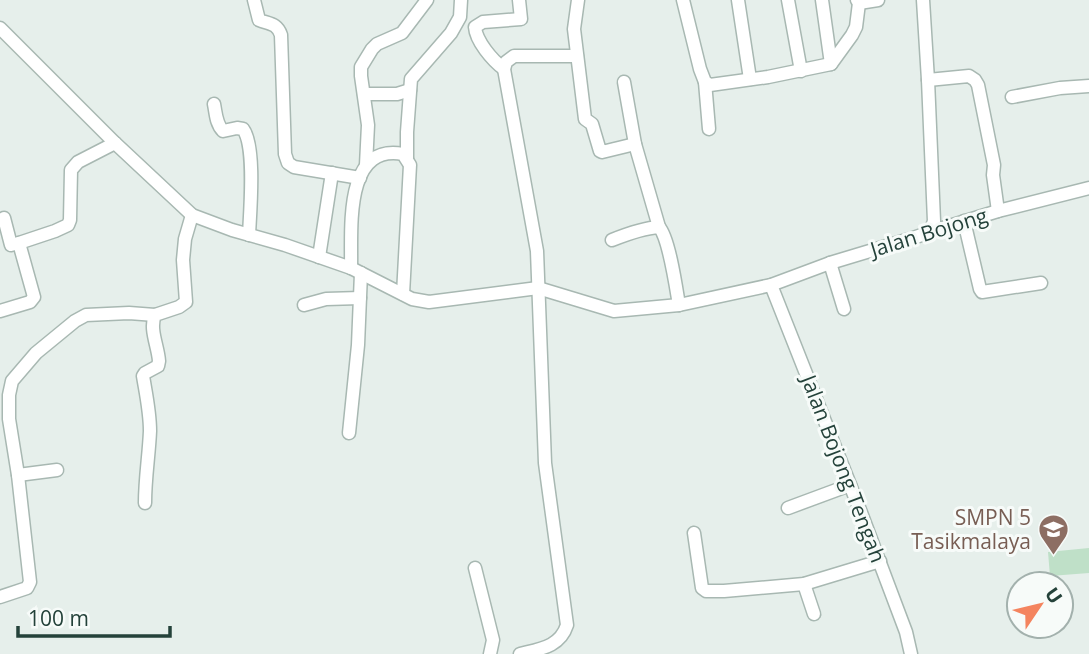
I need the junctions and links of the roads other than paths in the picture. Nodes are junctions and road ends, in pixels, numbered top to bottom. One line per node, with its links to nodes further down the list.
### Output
1 (254, 0): 32 (street)
2 (427, 0): 24 (street)
3 (461, 0): 23 (street)
4 (519, 0): 16 (street)
5 (578, 0): 14 (street)
6 (683, 0): 21 (street)
7 (738, 0): 18 (street)
8 (788, 0): 17 (street)
9 (822, 0): 15 (street)
10 (878, 0): 12 (street)
11 (923, 0): 19 (street)
12 (858, 1): 15 (street)
13 (0, 28): 28 (street)
14 (577, 56): 16 (street); 29 (street)
15 (831, 64): 17 (street)
16 (504, 69): 50 (street)
17 (802, 71): 18 (street)
18 (750, 79): 21 (street)
19 (929, 80): 36 (street); 41 (street)
20 (625, 82): 29 (street)
21 (705, 82): 27 (street)
22 (1089, 86): 25 (street)
23 (404, 92): 24 (street); 30 (street)
24 (364, 94): 31 (street)
25 (1012, 97)
26 (214, 104): 42 (street)
27 (709, 129)
28 (114, 143): 37 (street); 44 (street)
29 (635, 144): 40 (street)
30 (407, 159): 31 (street); 51 (street)
31 (363, 172): 32 (street); 35 (street)
32 (332, 173): 34 (street)
33 (1089, 188): 36 (street, Jalan Bojong)
34 (328, 193): 35 (street); 45 (street)
35 (354, 197): 47 (street)
36 (998, 211): 39 (street, Jalan Bojong)
37 (192, 215): 42 (street); 57 (street)
38 (4, 218): 44 (street)
39 (964, 221): 41 (street, Jalan Bojong); 48 (street)
40 (659, 227): 43 (street); 53 (street)
41 (930, 232): 46 (street, Jalan Bojong)
42 (249, 235): 45 (street)
43 (612, 240)
44 (10, 245): 56 (street)
45 (318, 257): 47 (street)
46 (830, 262): 49 (street, Jalan Bojong); 55 (street)
47 (356, 271): 51 (street); 52 (street)
48 (1041, 283)
49 (771, 285): 53 (street, Jalan Bojong); 61 (street, Jalan Bojong Tengah)
50 (538, 288): 51 (street); 53 (street, Jalan Bojong); 71 (street)
51 (403, 294)
52 (360, 298): 54 (street); 58 (street)
53 (679, 304)
54 (304, 305)
55 (844, 309)
56 (0, 311)
57 (155, 315): 60 (street); 62 (street)
58 (349, 433)
59 (57, 470): 60 (street)
60 (18, 475): 68 (street)
61 (850, 485): 63 (street); 65 (street, Jalan Bojong Tengah)
62 (145, 503)
63 (788, 508)
64 (694, 533): 67 (street)
65 (880, 561): 67 (street); 72 (street, Jalan Bojong Tengah)
66 (475, 568): 70 (street)
67 (804, 584): 69 (street)
68 (0, 597)
69 (814, 614)
70 (490, 654)
71 (520, 654)
72 (911, 654)

